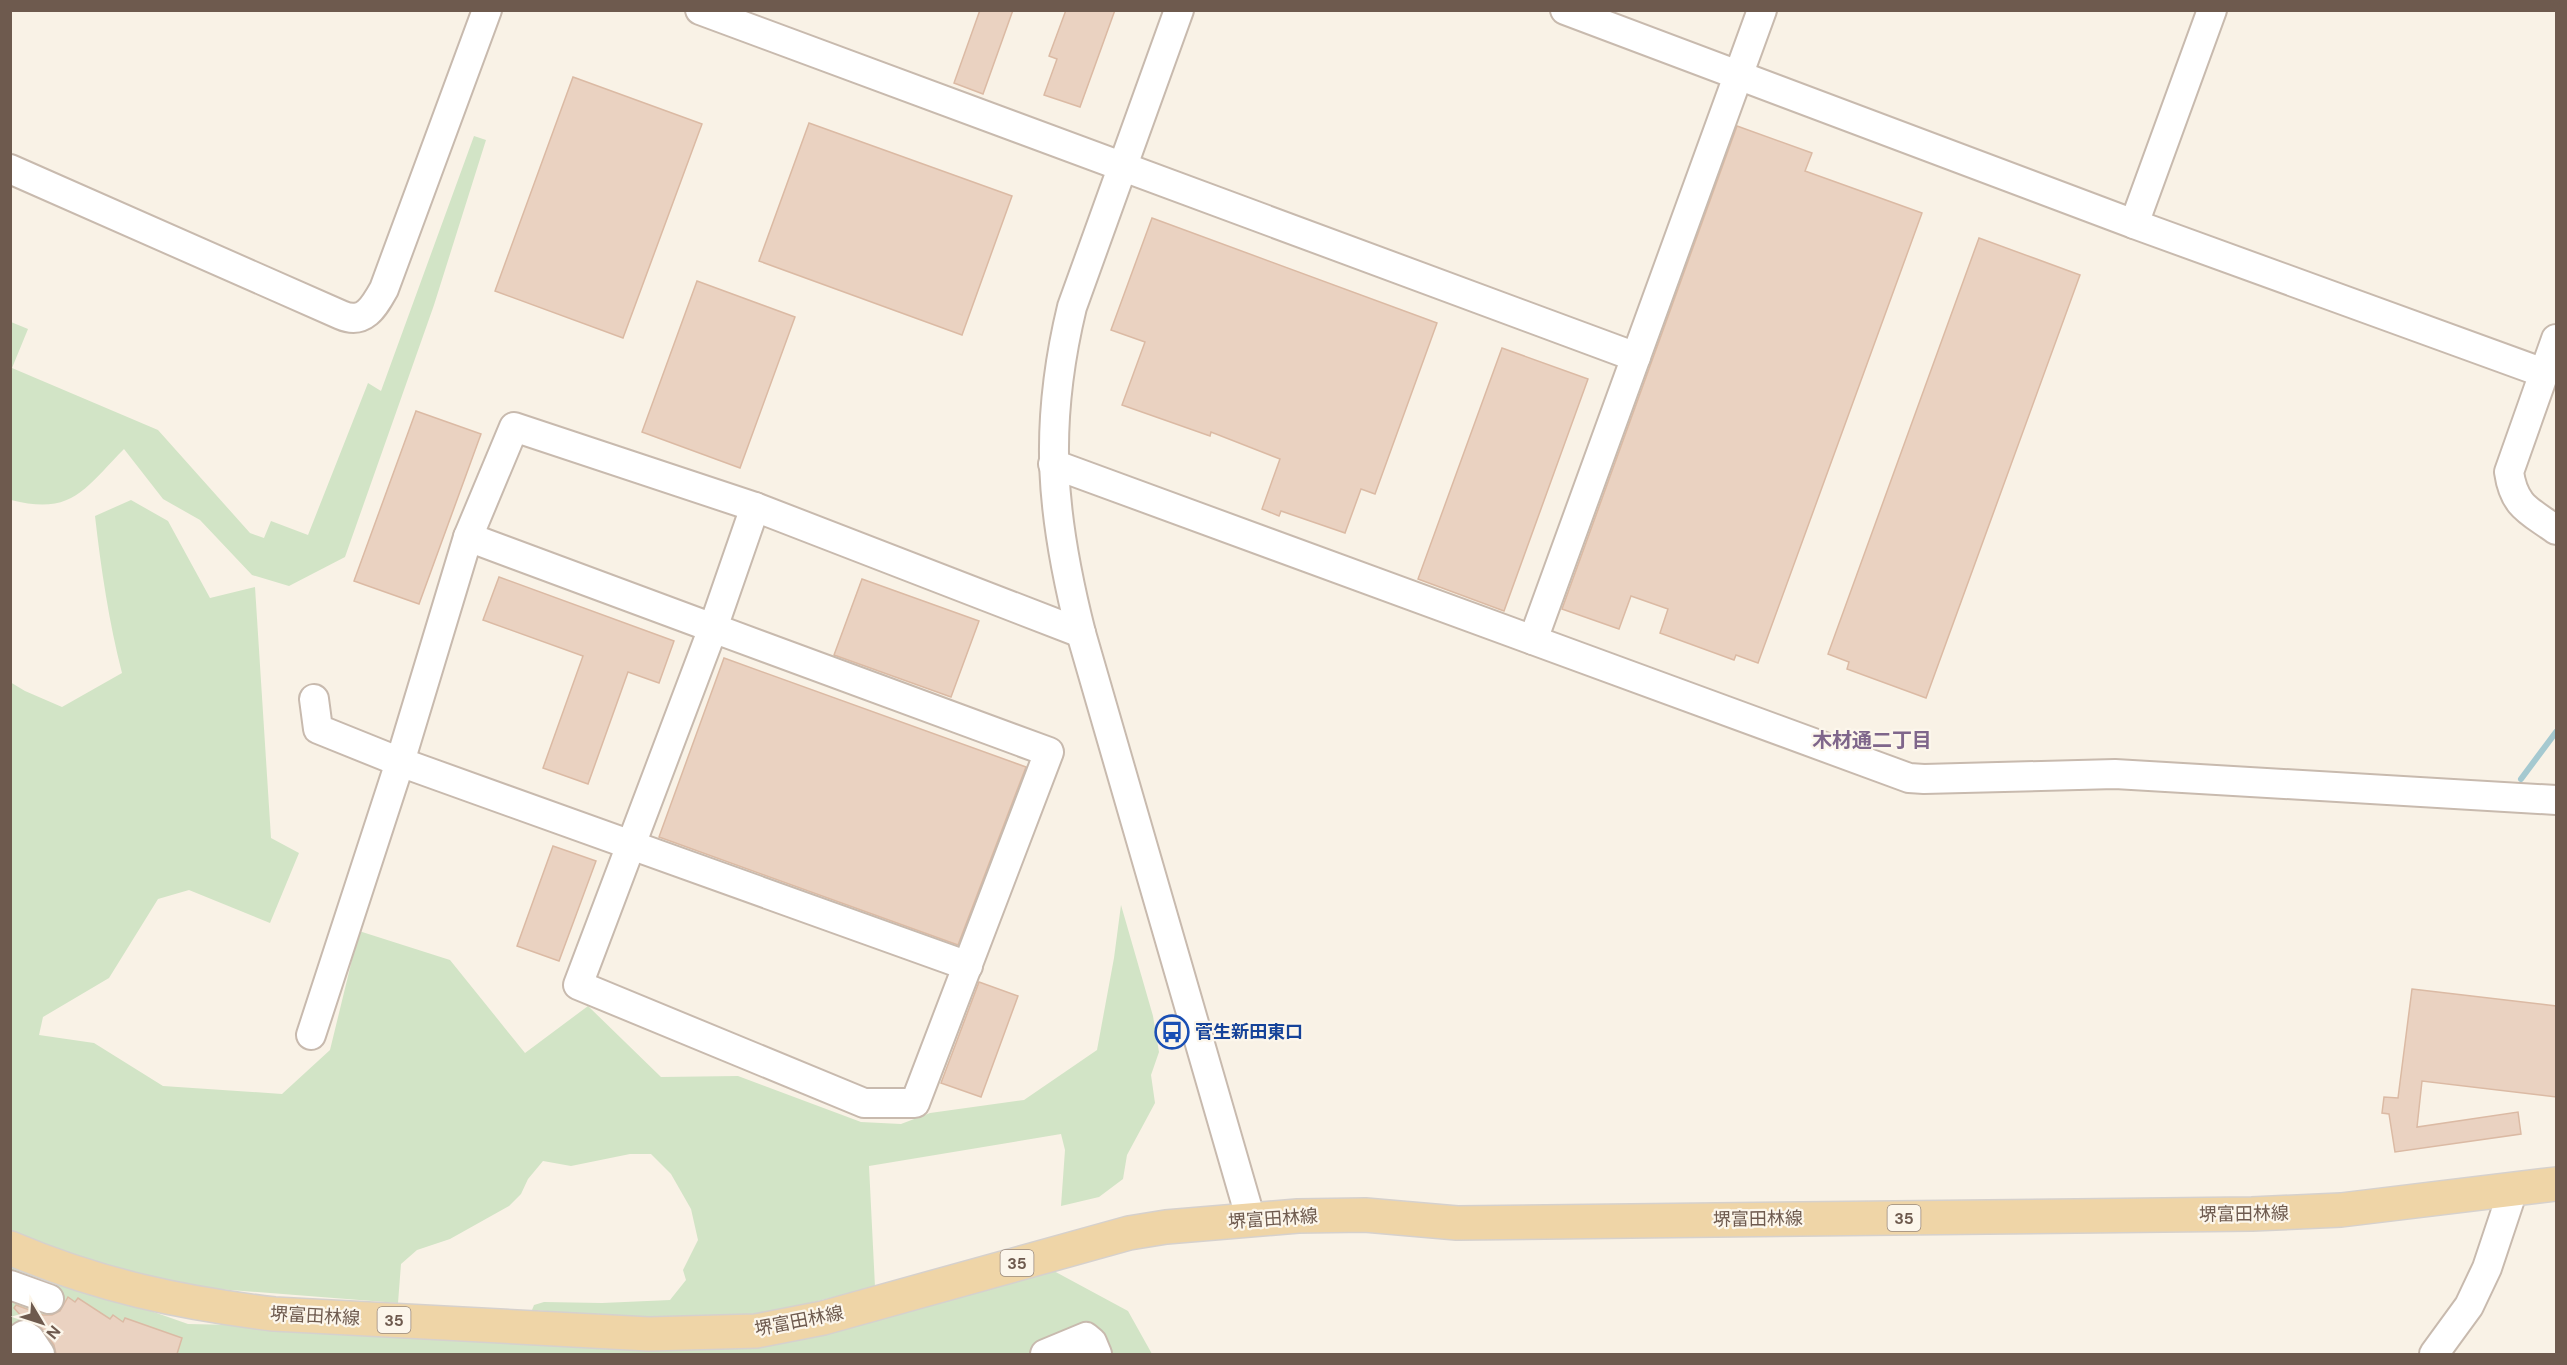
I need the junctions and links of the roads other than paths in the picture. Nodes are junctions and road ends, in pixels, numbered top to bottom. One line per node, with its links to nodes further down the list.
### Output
1 (486, 10): 9 (street)
2 (700, 10): 8 (street)
3 (1179, 10): 8 (street)
4 (1565, 10): 7 (street)
5 (1762, 10): 7 (street)
6 (2212, 10): 10 (street)
7 (1738, 75): 10 (street); 12 (street)
8 (1121, 168): 12 (street); 14 (street)
9 (10, 169)
10 (2134, 224): 13 (street)
11 (2556, 339): 13 (street)
12 (1636, 357): 20 (street)
13 (2544, 373): 16 (street)
14 (1053, 464): 19 (street); 20 (street)
15 (755, 507): 17 (street); 18 (street); 19 (street)
16 (2556, 531)
17 (468, 537): 18 (street); 22 (street)
18 (713, 628): 24 (street); 25 (street)
19 (1082, 633): 29 (street)
20 (1533, 640): 23 (street)
21 (314, 699): 22 (street)
22 (400, 762): 24 (street); 26 (street)
23 (2556, 800)
24 (631, 845): 25 (street); 25 (street)
25 (968, 966)
26 (311, 1035)
27 (2556, 1184): 28 (main road, 堺富田林線 / 35)
28 (2513, 1190): 29 (main road, 堺富田林線 / 35); 37 (street)
29 (1251, 1220): 30 (main road, 堺富田林線 / 35)
30 (10, 1248)
31 (10, 1285): 32 (street)
32 (50, 1299)
33 (10, 1345): 34 (street)
34 (40, 1354)
35 (1045, 1354): 36 (street)
36 (1097, 1354)
37 (2434, 1354)

